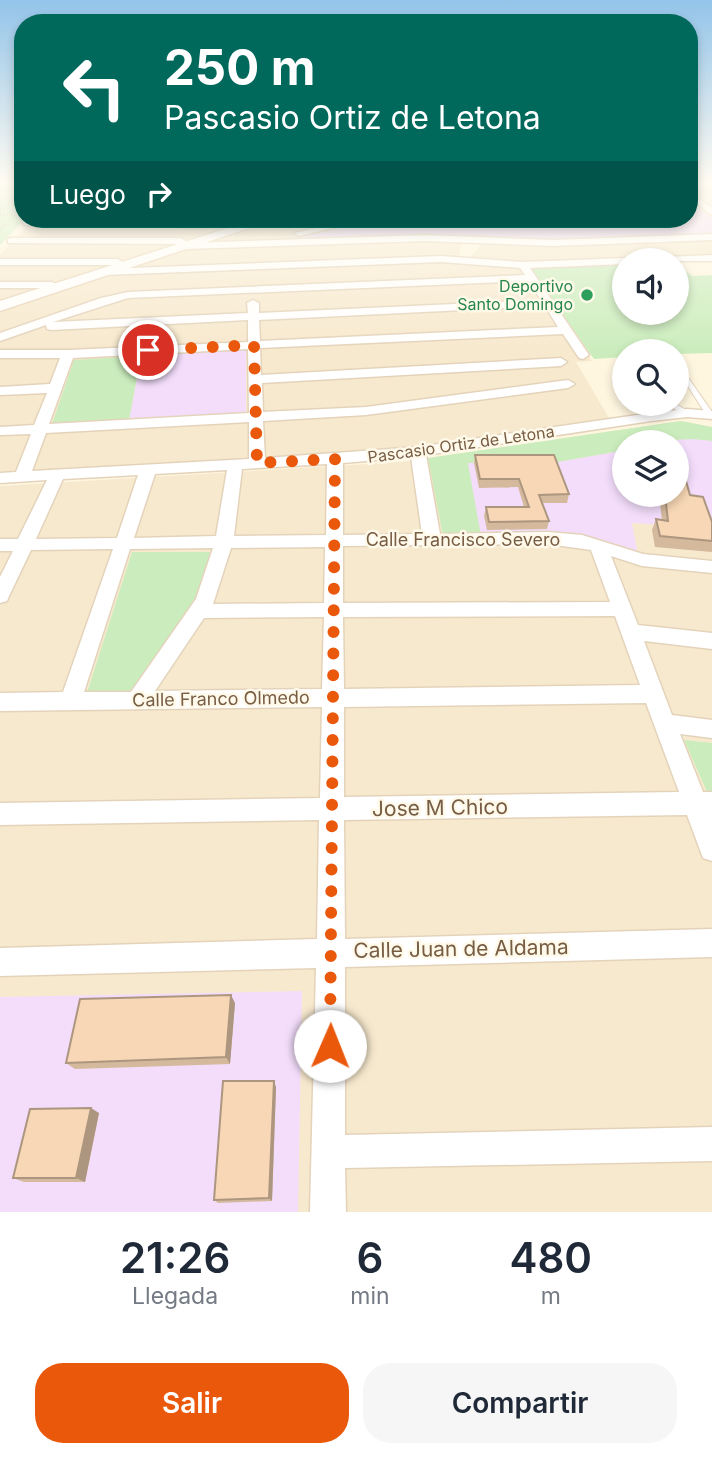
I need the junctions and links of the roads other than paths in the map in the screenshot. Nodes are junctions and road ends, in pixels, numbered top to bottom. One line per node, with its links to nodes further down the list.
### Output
1 (13, 238): 9 (street)
2 (200, 238): 9 (street)
3 (288, 238): 8 (street)
4 (408, 238): 8 (street)
5 (439, 238): 7 (street)
6 (697, 238): 7 (street)
7 (474, 239): 12 (street)
8 (272, 242): 9 (street)
9 (184, 243): 14 (street); 18 (street)
10 (712, 258): 11 (street)
11 (689, 259)
12 (460, 260): 16 (street); 17 (street)
13 (0, 262): 14 (street)
14 (118, 262): 21 (street)
15 (612, 262): 16 (street)
16 (523, 265): 19 (street)
17 (254, 267): 18 (street); 22 (street)
18 (104, 272): 24 (street)
19 (530, 278): 22 (street); 23 (street)
20 (0, 285): 21 (street)
21 (52, 285): 24 (street)
22 (253, 289): 25 (street); 26 (street)
23 (546, 303): 25 (street); 27 (street)
24 (0, 304)
25 (253, 315): 26 (street); 29 (street)
26 (29, 327): 28 (street)
27 (565, 330): 29 (street); 32 (street)
28 (0, 337)
29 (254, 345): 30 (street); 34 (street)
30 (68, 354): 31 (street); 37 (street)
31 (0, 355)
32 (583, 355)
33 (561, 362): 34 (street)
34 (256, 379): 42 (street)
35 (689, 383): 40 (lane)
36 (568, 384): 42 (street)
37 (55, 388): 38 (street); 43 (street)
38 (0, 391)
39 (689, 413): 40 (street, Pascasio Ortiz de Letona)
40 (711, 414)
41 (666, 416): 45 (street, Pascasio Ortiz de Letona)
42 (257, 417): 43 (street); 47 (street)
43 (41, 428): 44 (street); 51 (street)
44 (0, 431)
45 (418, 452): 46 (street, Pascasio Ortiz de Letona); 53 (street)
46 (335, 459): 47 (street, Pascasio Ortiz de Letona); 55 (street)
47 (257, 463): 48 (street, Pascasio Ortiz de Letona)
48 (235, 465): 49 (street, Pascasio Ortiz de Letona); 54 (street)
49 (148, 470): 50 (street, Pascasio Ortiz de Letona); 56 (street)
50 (57, 476): 51 (street, Pascasio Ortiz de Letona); 57 (street)
51 (22, 477): 52 (street, Pascasio Ortiz de Letona)
52 (0, 478)
53 (432, 540): 55 (street, Calle Francisco Severo); 59 (street, Calle Francisco Severo)
54 (226, 541): 55 (street, Calle Francisco Severo); 56 (street, Calle Francisco Severo); 63 (street)
55 (334, 541): 64 (street)
56 (125, 543): 57 (street, Calle Francisco Severo); 69 (street)
57 (25, 544): 58 (street, Calle Francisco Severo); 61 (street)
58 (0, 545)
59 (598, 545): 60 (street, Calle Francisco Severo); 62 (street)
60 (712, 567)
61 (0, 596)
62 (621, 609): 64 (street); 65 (street)
63 (198, 611): 64 (street); 70 (street)
64 (334, 611): 68 (street)
65 (630, 632): 66 (street); 67 (street)
66 (712, 641)
67 (652, 694): 68 (street, Calle Franco Olmedo); 72 (street)
68 (333, 698): 70 (street, Calle Franco Olmedo); 75 (street)
69 (71, 700): 70 (street, Calle Franco Olmedo); 71 (street, Calle Franco Olmedo)
70 (137, 700)
71 (0, 702)
72 (665, 723): 73 (street); 74 (street)
73 (712, 729)
74 (703, 803): 75 (street, Jose M Chico); 77 (street)
75 (334, 810): 76 (street, Jose M Chico); 79 (street)
76 (0, 814)
77 (712, 849)
78 (712, 943): 79 (street, Calle Juan de Aldama)
79 (331, 952): 80 (street, Calle Juan de Aldama); 82 (street)
80 (0, 962)
81 (712, 1144): 82 (street)
82 (328, 1152): 83 (street)
83 (328, 1212)

